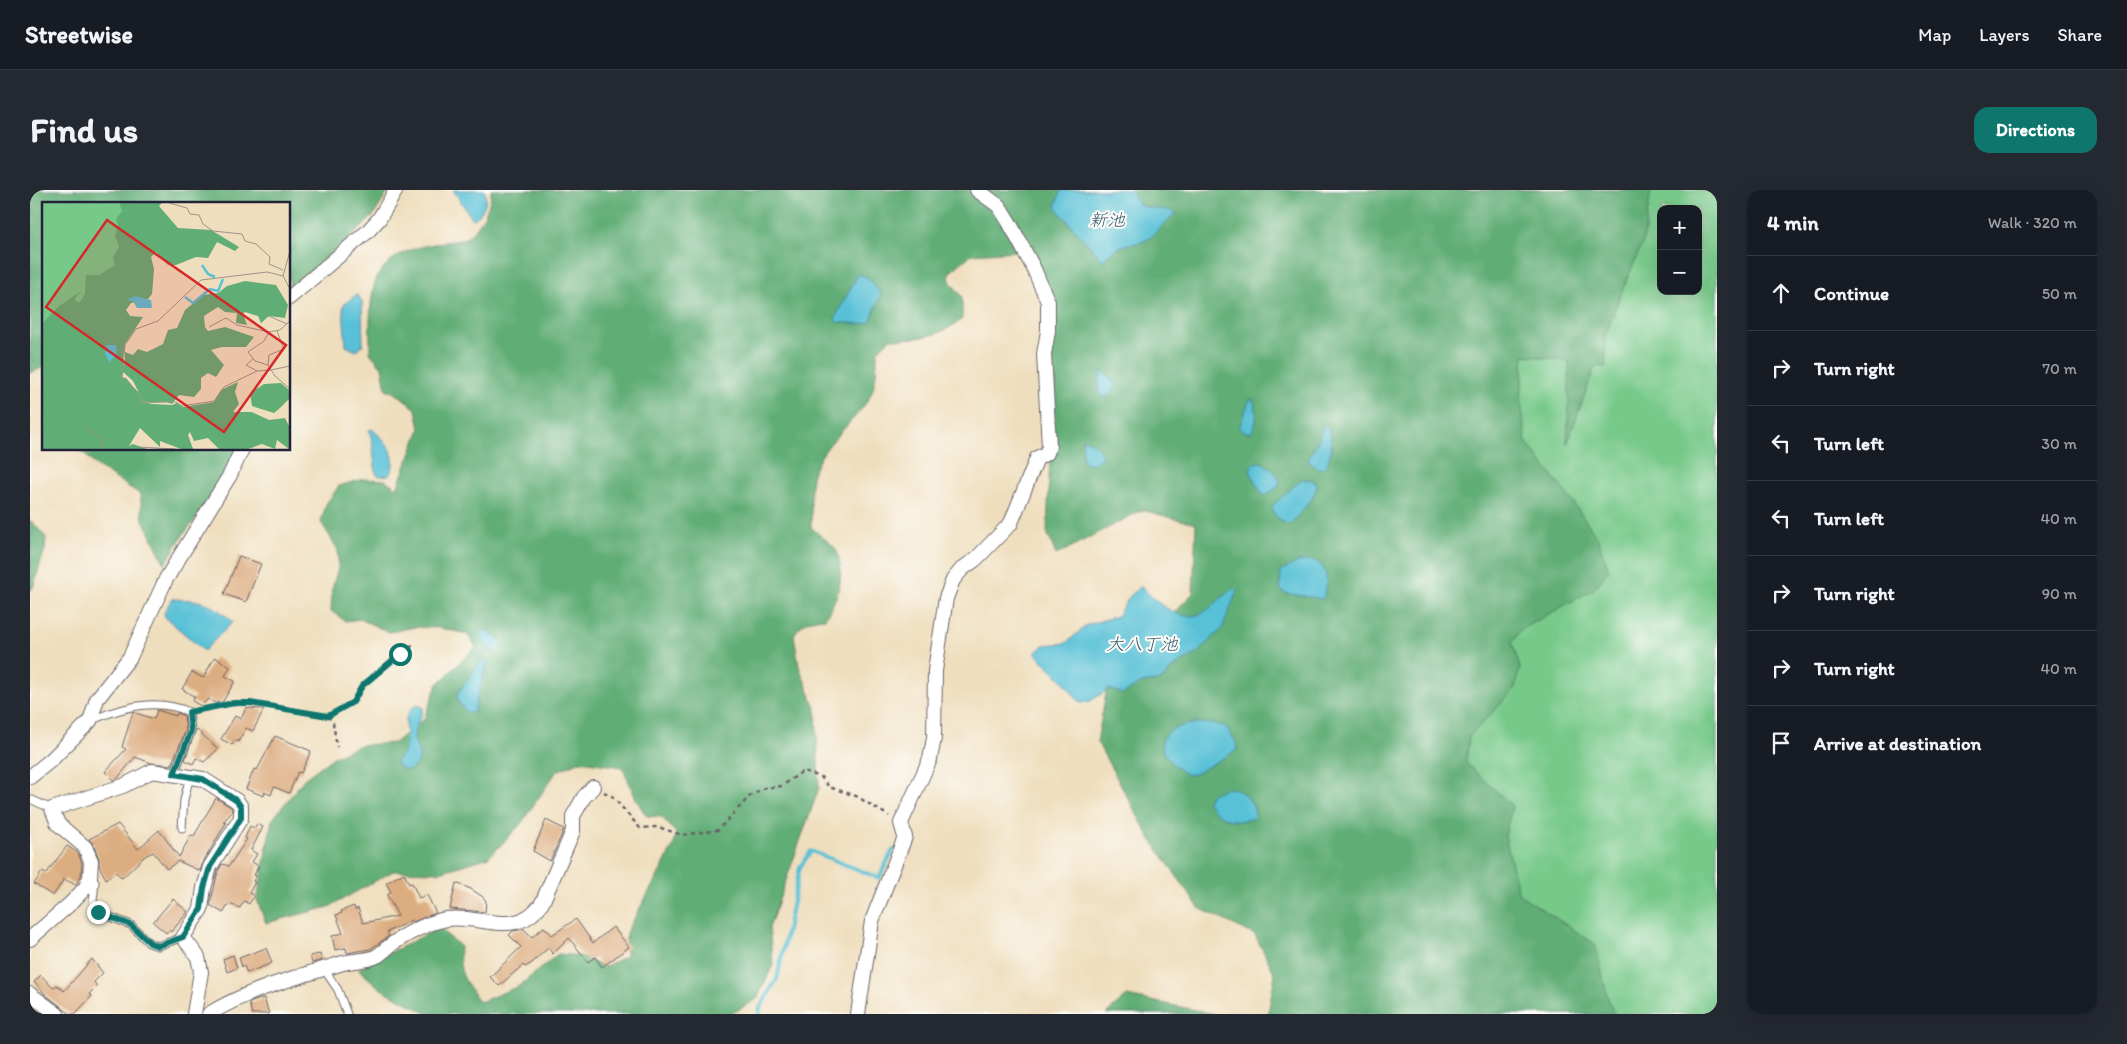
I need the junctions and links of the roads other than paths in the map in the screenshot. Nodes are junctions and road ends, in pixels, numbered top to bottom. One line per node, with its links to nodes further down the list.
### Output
1 (396, 190): 3 (street)
2 (977, 190): 22 (street)
3 (290, 297)
4 (242, 450): 5 (street)
5 (90, 721): 6 (lane); 8 (street)
6 (174, 774): 7 (street); 11 (street)
7 (190, 776): 12 (lane); 14 (street)
8 (30, 777)
9 (593, 787): 16 (street)
10 (30, 799): 11 (lane)
11 (52, 809): 13 (street)
12 (182, 828)
13 (90, 878): 14 (lane); 15 (street)
14 (183, 937): 19 (street)
15 (30, 938)
16 (324, 969): 20 (street); 21 (lane)
17 (30, 994): 18 (street)
18 (57, 1014)
19 (194, 1014)
20 (209, 1014)
21 (347, 1014)
22 (858, 1014)

